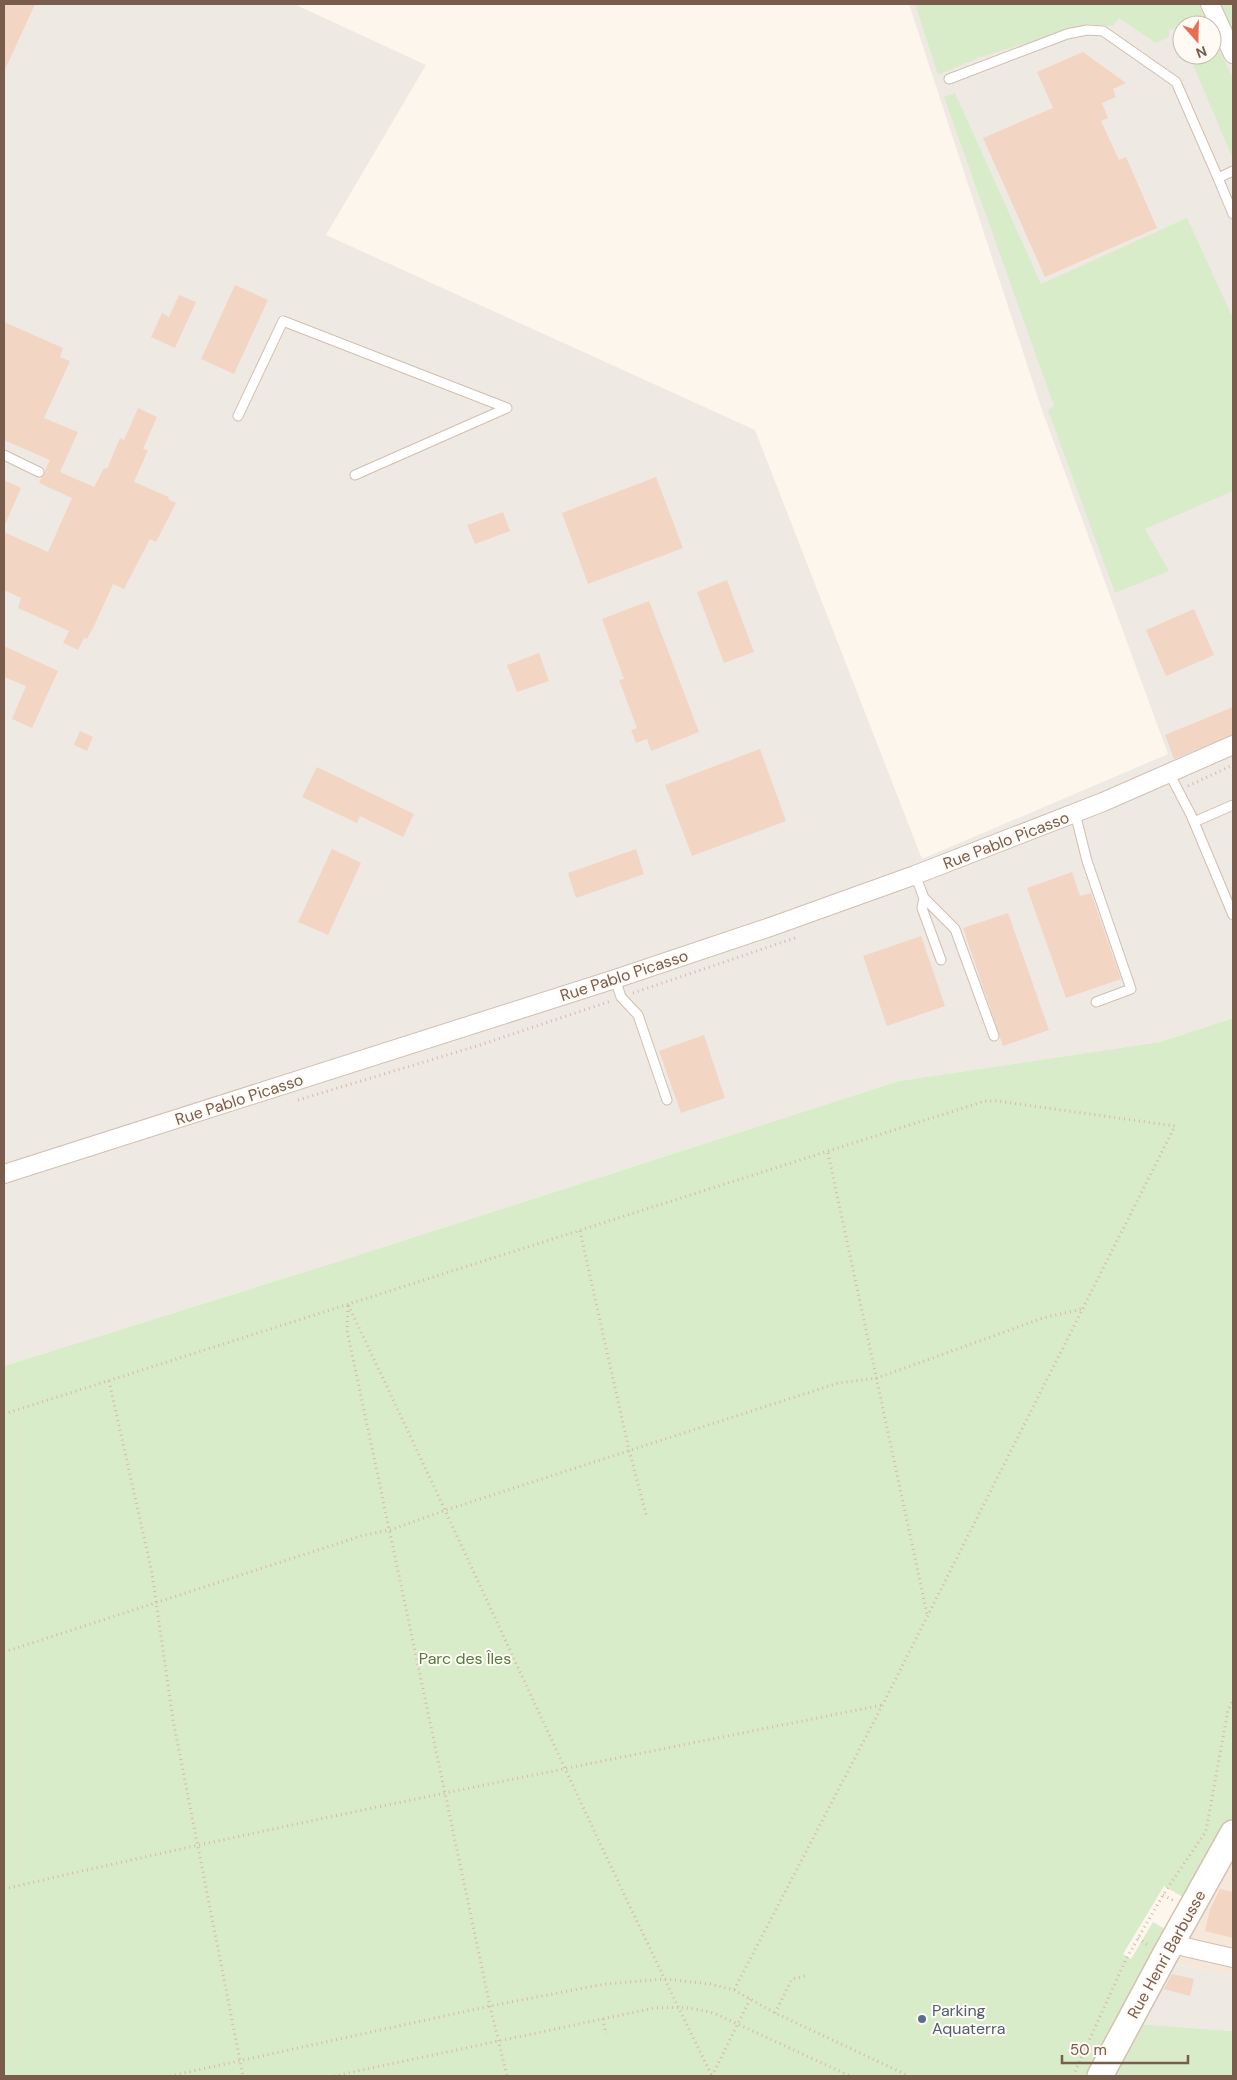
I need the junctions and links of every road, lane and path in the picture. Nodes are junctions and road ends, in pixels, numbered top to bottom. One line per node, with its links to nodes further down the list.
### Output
1 (1210, 4): 2 (street)
2 (1233, 54)
3 (949, 79): 5 (lane)
4 (1233, 171): 5 (lane)
5 (1218, 178): 6 (lane)
6 (1233, 214)
7 (238, 416): 10 (lane)
8 (4, 455): 9 (lane)
9 (39, 472)
10 (355, 475)
11 (1233, 745): 12 (street, Rue Pablo Picasso)
12 (1169, 773): 14 (street, Rue Pablo Picasso); 15 (lane)
13 (1233, 804): 15 (lane)
14 (1076, 813): 16 (street, Rue Pablo Picasso); 21 (lane)
15 (1194, 822): 18 (lane)
16 (916, 875): 17 (lane); 20 (street, Rue Pablo Picasso)
17 (924, 898): 19 (lane); 22 (lane)
18 (1233, 915)
19 (941, 960)
20 (615, 979): 23 (lane); 25 (street, Rue Pablo Picasso)
21 (1096, 1002)
22 (994, 1036)
23 (667, 1100)
24 (828, 1153): 26 (path); 28 (path); 29 (path)
25 (4, 1174)
26 (580, 1231): 27 (path); 32 (path)
27 (348, 1305): 30 (path); 33 (path); 35 (path)
28 (1082, 1309): 29 (path); 37 (path)
29 (877, 1378): 32 (path); 37 (path)
30 (109, 1381): 31 (path); 36 (path)
31 (4, 1414)
32 (629, 1450): 33 (path); 34 (path)
33 (446, 1510): 35 (path); 41 (path)
34 (647, 1518)
35 (390, 1530): 36 (path); 42 (path)
36 (157, 1603): 38 (path); 44 (path)
37 (927, 1614): 40 (path)
38 (4, 1652)
39 (1233, 1700): 67 (path)
40 (882, 1704): 41 (path); 50 (path)
41 (565, 1769): 42 (path); 49 (path)
42 (445, 1792): 44 (path); 52 (path)
43 (1233, 1833): 46 (street, Rue Henri Barbusse)
44 (196, 1844): 45 (path); 59 (path)
45 (4, 1889)
46 (1172, 1941): 47 (street); 68 (street, Rue Henri Barbusse)
47 (1233, 1958)
48 (805, 1976): 54 (path)
49 (665, 1979): 50 (path); 52 (path); 53 (path)
50 (734, 1990): 51 (path)
51 (750, 1999): 54 (path); 56 (path)
52 (490, 2006): 58 (path); 59 (path)
53 (678, 2006): 55 (path); 56 (path); 64 (path)
54 (774, 2013): 66 (path)
55 (603, 2019): 57 (path); 58 (path)
56 (740, 2024): 64 (path); 65 (path)
57 (606, 2034)
58 (500, 2042): 62 (path); 63 (path)
59 (239, 2061): 60 (path); 61 (path)
60 (170, 2076)
61 (243, 2076)
62 (334, 2076)
63 (507, 2076)
64 (712, 2076)
65 (850, 2076)
66 (910, 2076)
67 (1073, 2076)
68 (1100, 2076)

